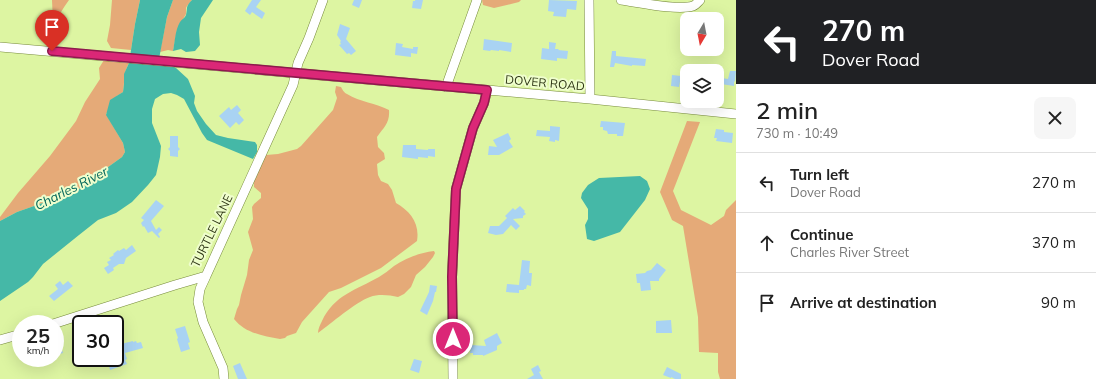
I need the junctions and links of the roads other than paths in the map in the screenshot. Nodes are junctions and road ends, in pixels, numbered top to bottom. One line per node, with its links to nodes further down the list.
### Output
1 (323, 0): 7 (street, TURTLE LANE)
2 (477, 0): 8 (street)
3 (589, 0): 10 (street)
4 (621, 0): 5 (street)
5 (700, 0)
6 (0, 46): 7 (street, DOVER ROAD)
7 (296, 74): 8 (street, DOVER ROAD); 12 (street, TURTLE LANE)
8 (446, 87): 9 (street, DOVER ROAD)
9 (487, 90): 10 (street, DOVER ROAD); 17 (street)
10 (590, 99): 11 (street, DOVER ROAD)
11 (736, 114)
12 (206, 276): 13 (street, TURTLE LANE); 16 (street)
13 (64, 320)
14 (12, 337): 15 (street)
15 (0, 340)
16 (224, 379)
17 (453, 379)

